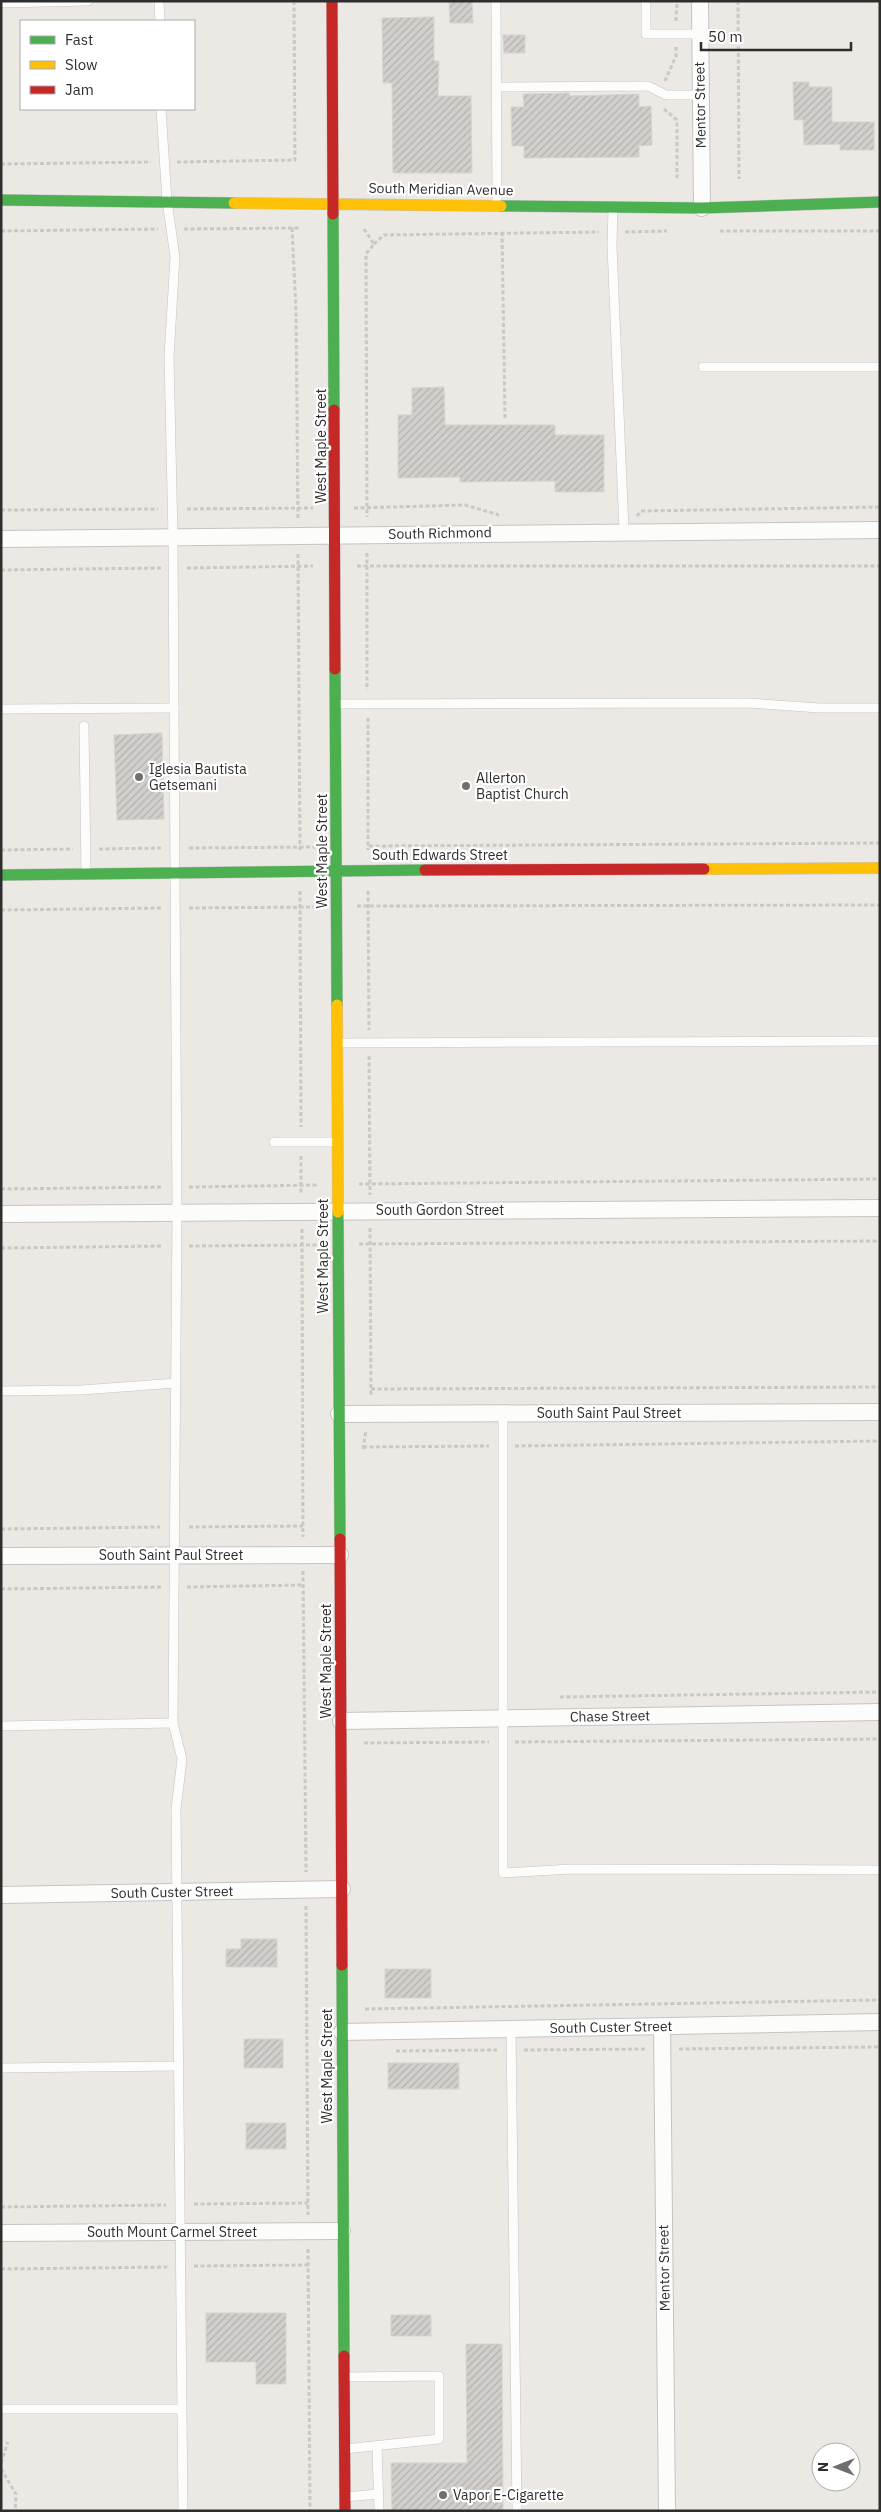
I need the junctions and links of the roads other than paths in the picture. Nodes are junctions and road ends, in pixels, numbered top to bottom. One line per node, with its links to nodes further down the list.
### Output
1 (88, 1): 7 (lane)
2 (159, 1): 8 (lane)
3 (332, 1): 16 (street, West Maple Street)
4 (496, 1): 10 (lane)
5 (646, 1): 9 (lane)
6 (700, 1): 9 (street, Mentor Street)
7 (1, 3)
8 (160, 20)
9 (700, 34): 11 (street, Mentor Street)
10 (496, 87): 11 (lane); 17 (lane)
11 (700, 95): 19 (street, Mentor Street)
12 (161, 110): 14 (lane)
13 (1, 200): 14 (street, South Meridian Avenue)
14 (167, 201): 16 (street, South Meridian Avenue); 25 (lane)
15 (880, 202): 19 (street, South Meridian Avenue)
16 (335, 203): 17 (street, South Meridian Avenue); 24 (street, West Maple Street)
17 (497, 205): 18 (street, South Meridian Avenue)
18 (612, 206): 19 (street, South Meridian Avenue); 23 (lane)
19 (702, 208)
20 (703, 367): 21 (lane)
21 (880, 367)
22 (880, 530): 23 (street, South Richmond)
23 (624, 531): 24 (street, South Richmond)
24 (336, 534): 25 (street, South Richmond); 27 (street, West Maple Street)
25 (173, 537): 26 (street, South Richmond); 28 (lane)
26 (1, 539)
27 (336, 704): 29 (lane); 33 (street, West Maple Street)
28 (174, 708): 30 (lane); 34 (lane)
29 (880, 708)
30 (1, 710)
31 (84, 726): 35 (lane)
32 (880, 868): 33 (street, South Edwards Street)
33 (337, 870): 34 (street, South Edwards Street); 38 (street, West Maple Street)
34 (174, 872): 35 (street, South Edwards Street); 43 (lane)
35 (86, 873): 36 (street, South Edwards Street)
36 (1, 874)
37 (880, 1041): 38 (lane)
38 (337, 1043): 40 (street, West Maple Street)
39 (274, 1142): 40 (lane)
40 (337, 1142): 42 (street, West Maple Street)
41 (880, 1208): 42 (street, South Gordon Street)
42 (338, 1211): 43 (street, South Gordon Street); 48 (street, West Maple Street)
43 (177, 1213): 44 (street, South Gordon Street); 45 (lane)
44 (1, 1214)
45 (176, 1382): 46 (lane); 50 (lane)
46 (1, 1391)
47 (880, 1412): 49 (street, South Saint Paul Street)
48 (339, 1414): 49 (street, South Saint Paul Street); 51 (street, West Maple Street)
49 (503, 1414): 54 (lane)
50 (175, 1554): 51 (street, South Saint Paul Street); 52 (street, South Saint Paul Street); 56 (lane)
51 (340, 1554): 55 (street, West Maple Street)
52 (1, 1556)
53 (880, 1712): 54 (street, Chase Street)
54 (504, 1718): 55 (street, Chase Street); 58 (lane)
55 (341, 1721): 59 (street, West Maple Street)
56 (173, 1722): 57 (lane); 60 (lane)
57 (1, 1726)
58 (880, 1870)
59 (342, 1889): 60 (street, South Custer Street); 65 (street, West Maple Street)
60 (178, 1892): 61 (street, South Custer Street); 66 (lane)
61 (1, 1895)
62 (880, 2022): 63 (street, South Custer Street)
63 (662, 2026): 64 (street, South Custer Street); 82 (street, Mentor Street)
64 (511, 2029): 65 (street, South Custer Street); 81 (lane)
65 (342, 2032): 68 (street, West Maple Street)
66 (179, 2066): 67 (lane); 70 (lane)
67 (1, 2068)
68 (342, 2231): 70 (street, South Mount Carmel Street); 71 (street, West Maple Street)
69 (1, 2232): 70 (street, South Mount Carmel Street)
70 (181, 2232): 73 (lane)
71 (344, 2377): 74 (lane); 75 (street, West Maple Street)
72 (1, 2409): 73 (lane)
73 (181, 2409): 78 (lane)
74 (377, 2447): 75 (lane); 76 (lane)
75 (344, 2450): 77 (street, West Maple Street)
76 (378, 2494): 77 (lane); 80 (lane)
77 (345, 2497): 79 (street, West Maple Street)
78 (183, 2511)
79 (345, 2511)
80 (379, 2511)
81 (517, 2511)
82 (667, 2511)

